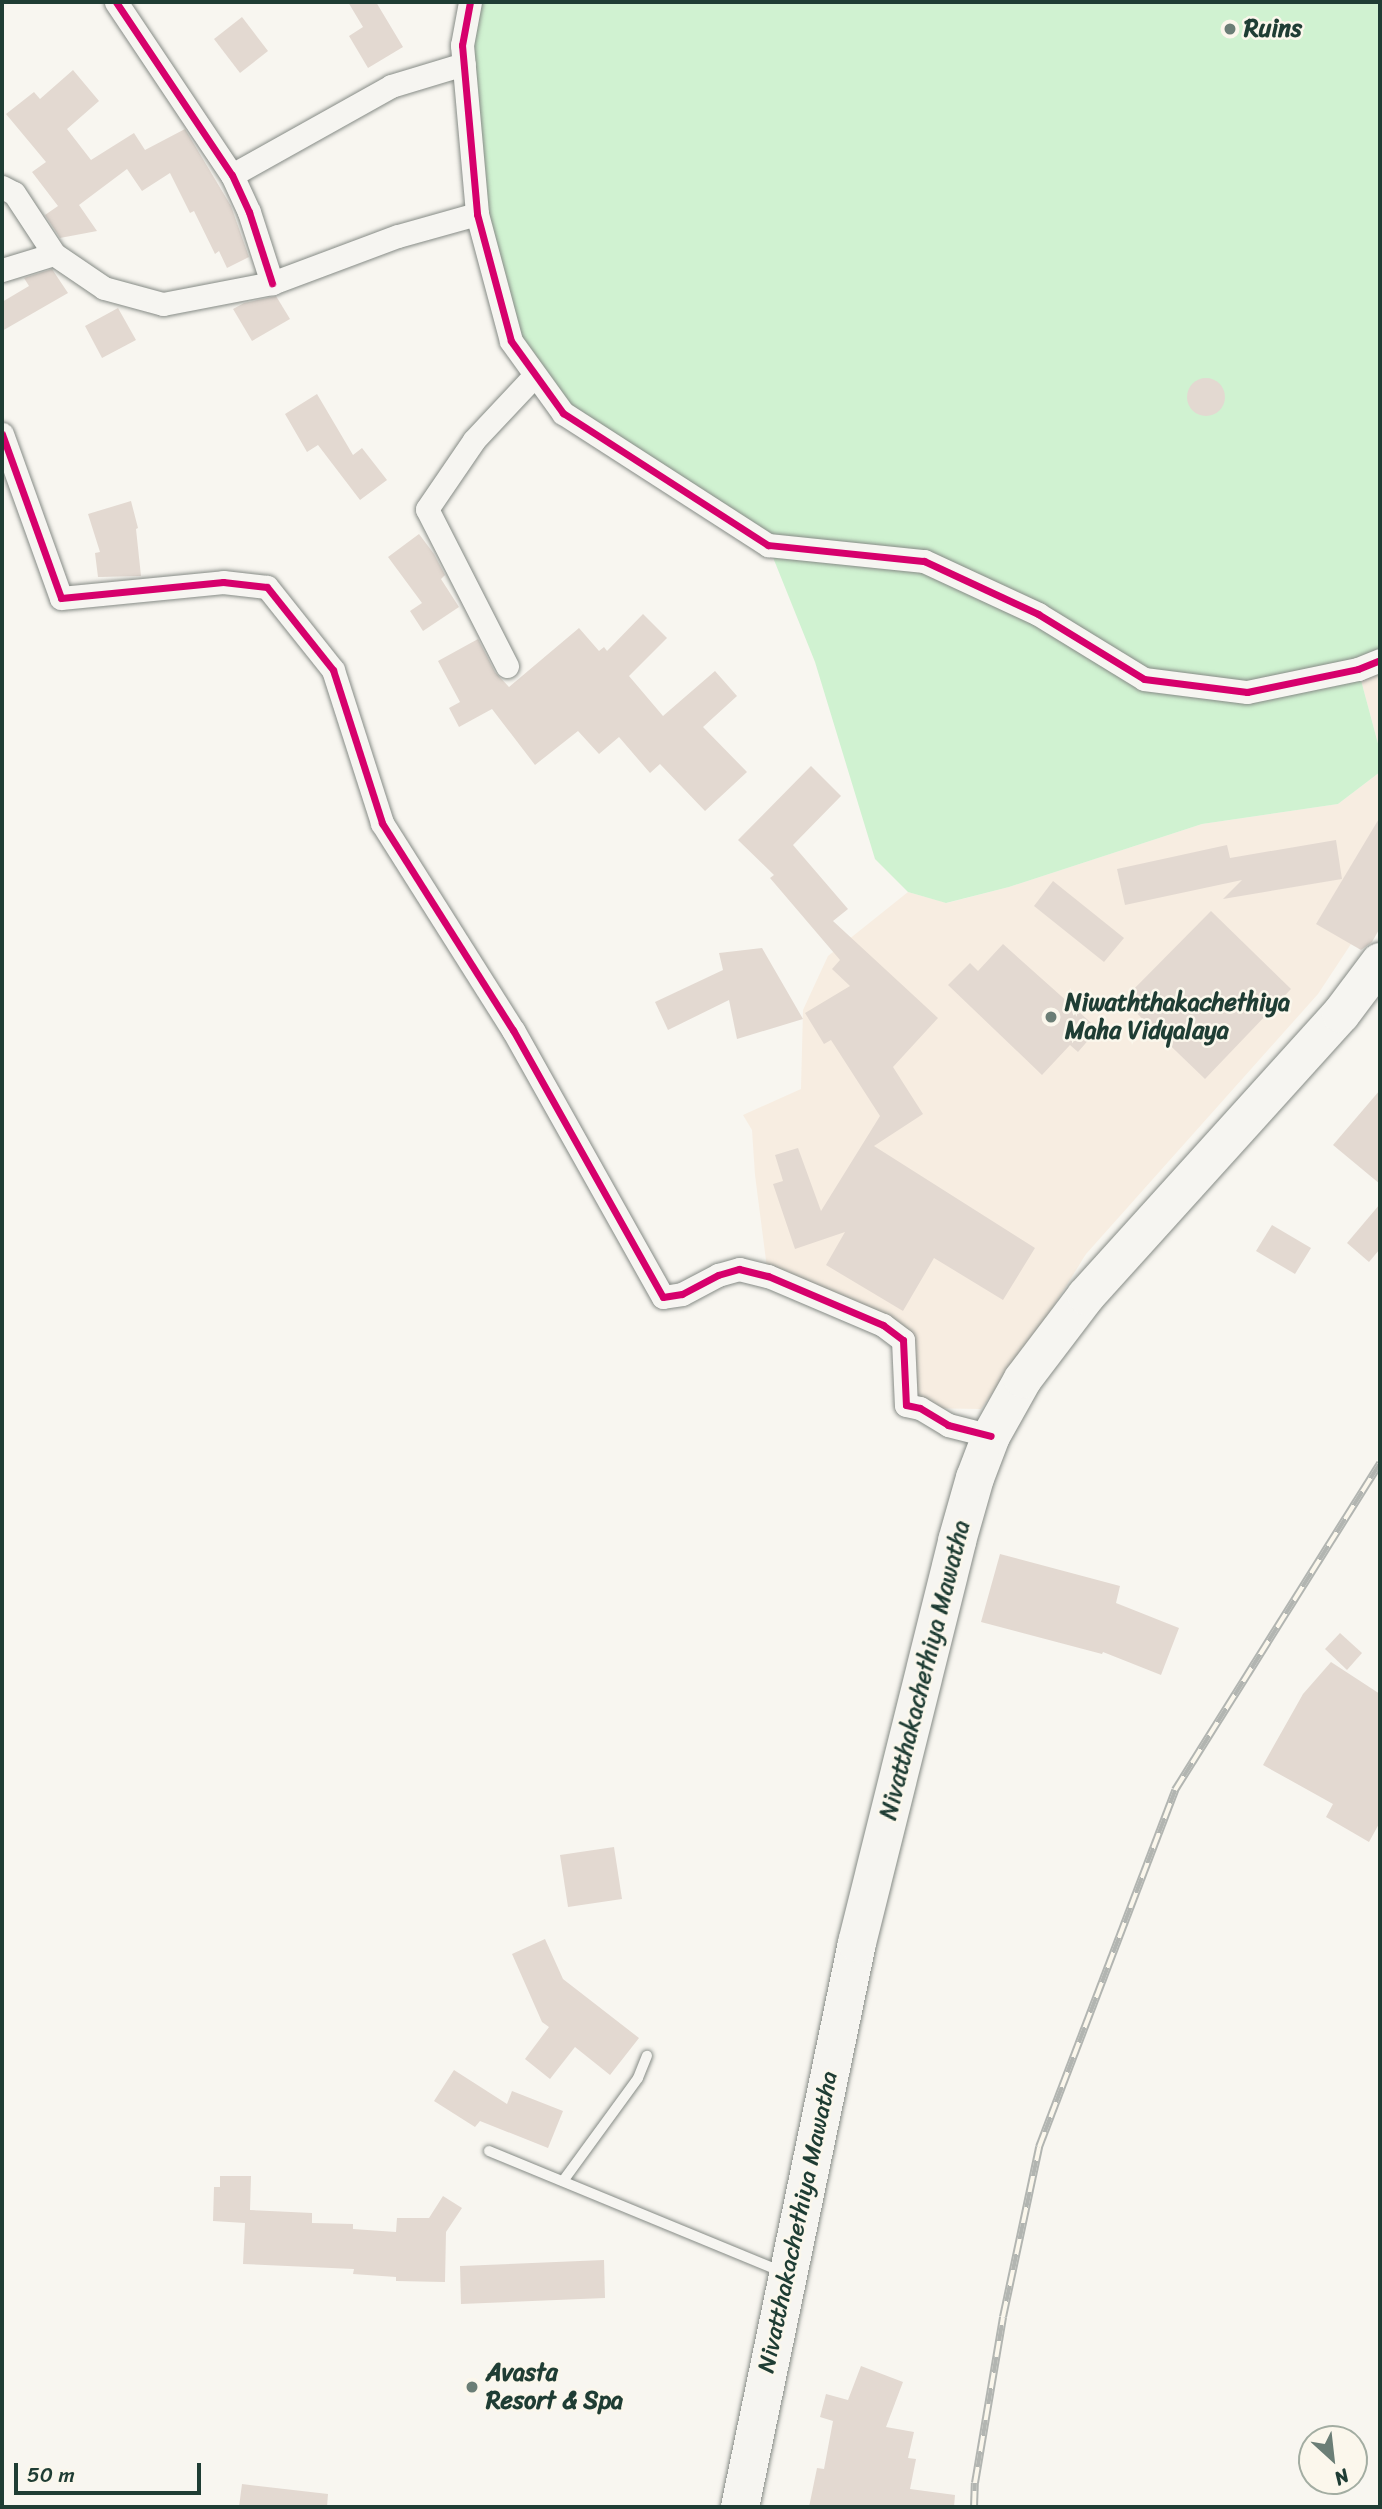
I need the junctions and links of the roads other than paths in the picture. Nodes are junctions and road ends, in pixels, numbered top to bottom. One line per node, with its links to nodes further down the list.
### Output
1 (116, 2): 4 (street)
2 (470, 2): 3 (street)
3 (464, 64): 4 (street); 6 (street)
4 (232, 175): 9 (street)
5 (2, 187): 7 (street)
6 (477, 214): 9 (street); 10 (street)
7 (54, 254): 8 (street); 9 (street)
8 (2, 270)
9 (272, 283)
10 (535, 375): 12 (street); 13 (street)
11 (2, 434): 15 (street)
12 (1380, 660)
13 (506, 666)
14 (1380, 962): 15 (highway, Nivatthakachethiya Mawatha)
15 (991, 1436): 19 (highway, Nivatthakachethiya Mawatha)
16 (646, 2056): 18 (lane)
17 (489, 2151): 18 (lane)
18 (563, 2181): 19 (lane)
19 (788, 2274): 20 (highway, Nivatthakachethiya Mawatha)
20 (740, 2507)

